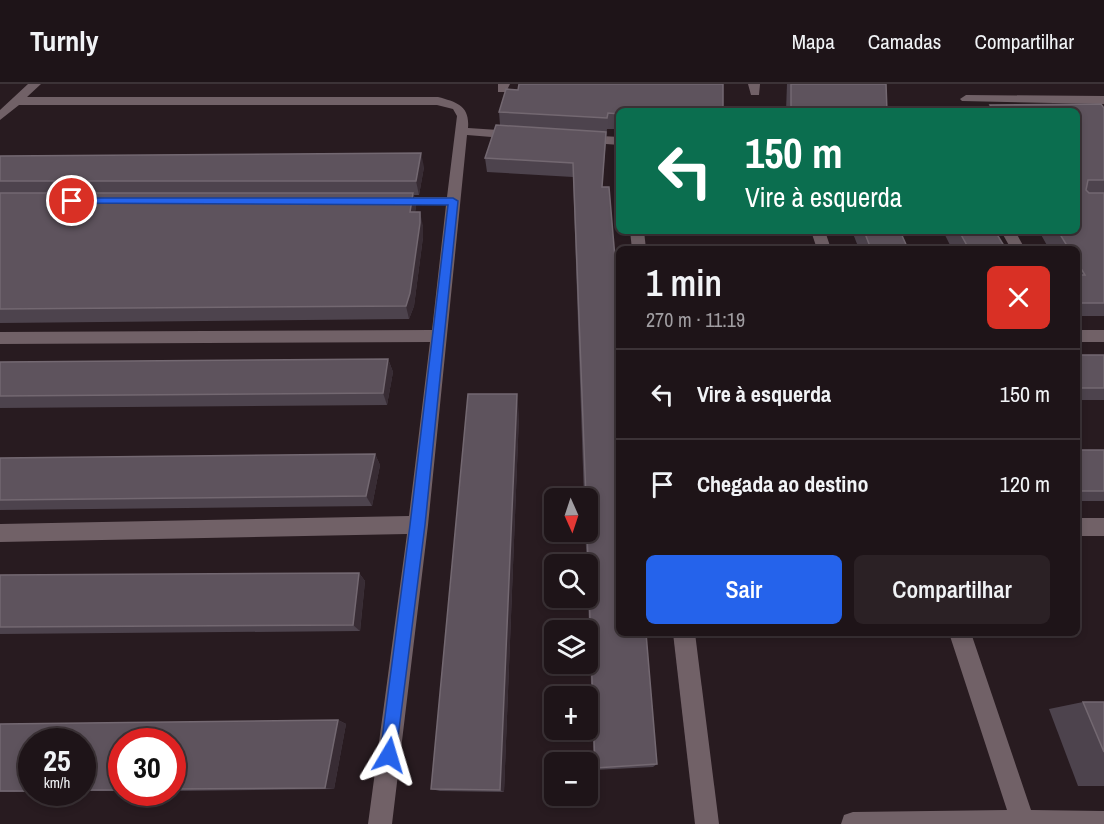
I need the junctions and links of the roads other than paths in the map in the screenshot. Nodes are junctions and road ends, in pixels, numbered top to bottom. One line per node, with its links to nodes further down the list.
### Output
1 (35, 84): 4 (street)
2 (966, 99): 3 (street)
3 (1104, 100)
4 (16, 101): 5 (street); 6 (street)
5 (0, 116)
6 (462, 131): 7 (street); 11 (street)
7 (529, 135)
8 (574, 138): 9 (street)
9 (616, 141)
10 (382, 201): 11 (street)
11 (453, 201): 12 (street)
12 (439, 336): 15 (street); 16 (street)
13 (1080, 336): 14 (street)
14 (1104, 336)
15 (0, 339)
16 (417, 525): 19 (street); 24 (street)
17 (1080, 527): 18 (street)
18 (1104, 527)
19 (0, 533)
20 (684, 636): 25 (street)
21 (961, 636): 22 (street)
22 (1023, 822): 23 (street); 26 (street)
23 (1104, 823)
24 (380, 824)
25 (707, 824)
26 (853, 824)

